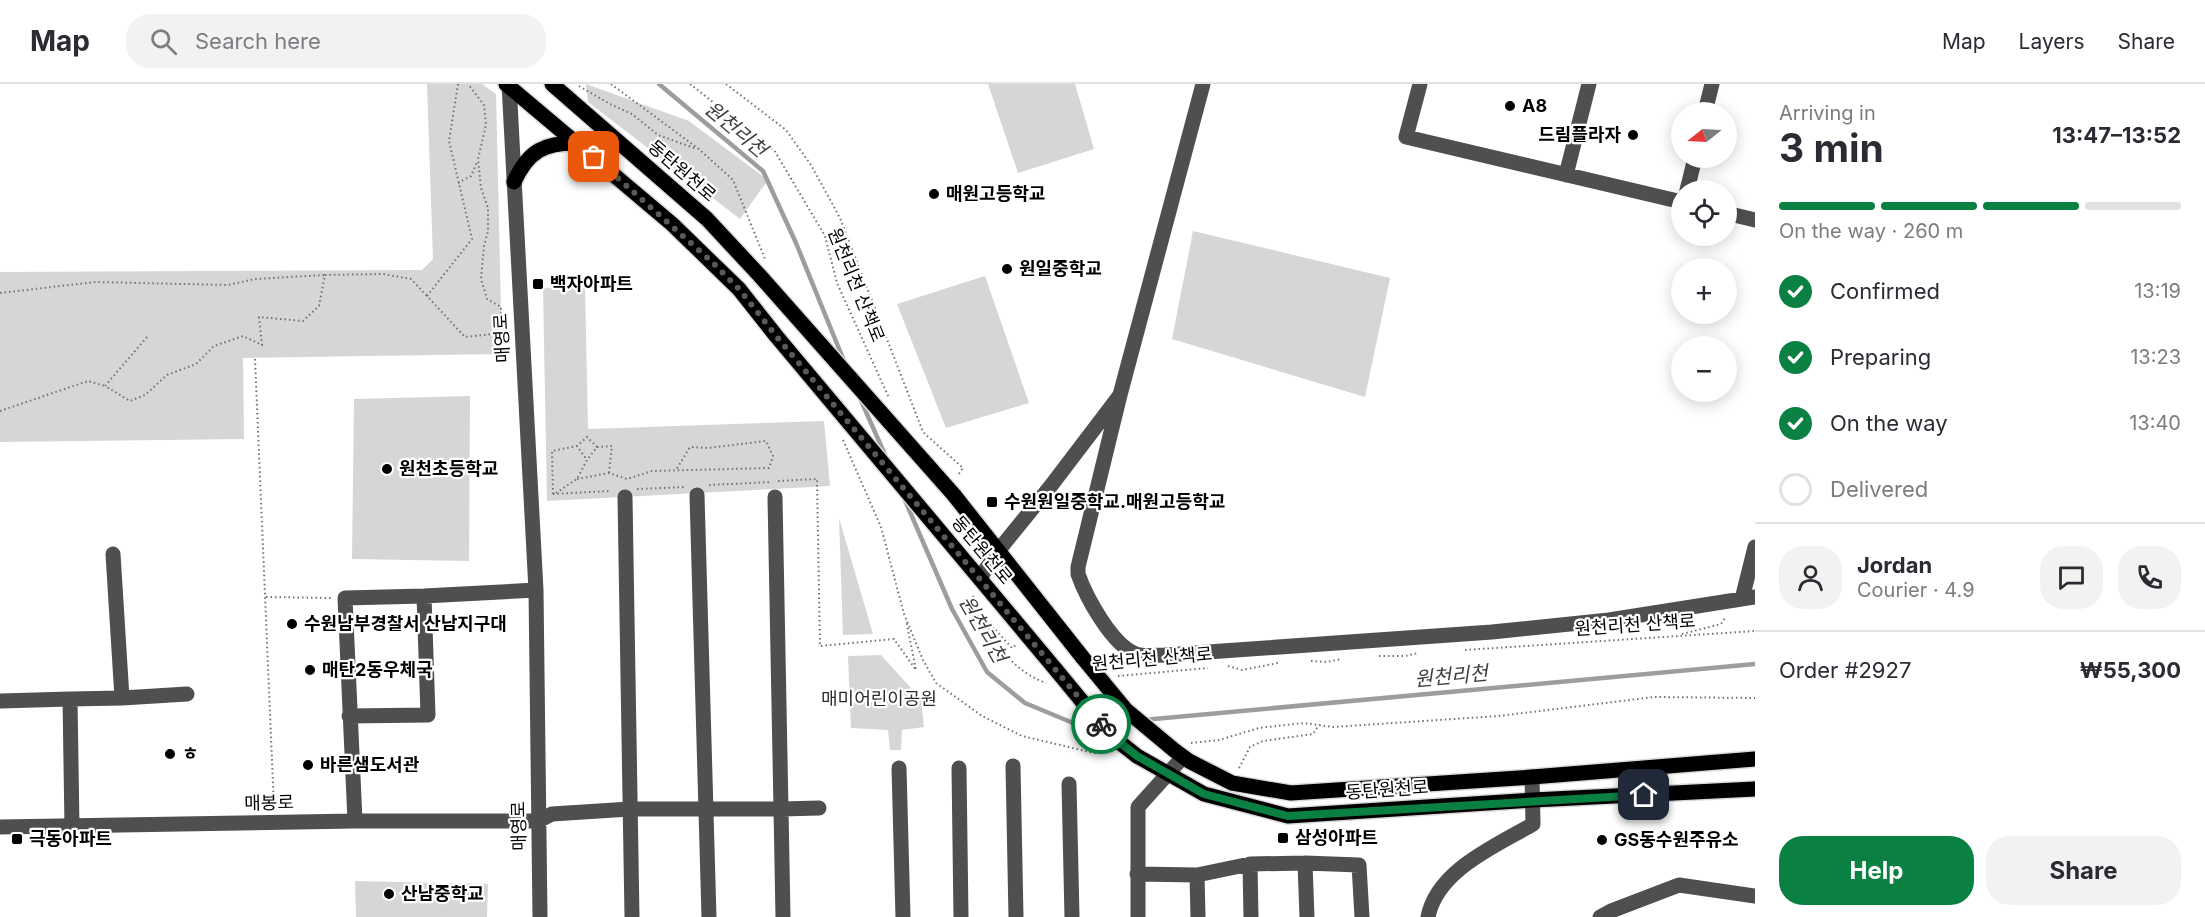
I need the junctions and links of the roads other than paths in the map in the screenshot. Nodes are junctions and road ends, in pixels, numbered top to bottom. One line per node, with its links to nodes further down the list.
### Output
1 (552, 84): 19 (main road, 동탄원천로, bridge)
2 (1203, 84): 14 (street)
3 (1420, 84): 9 (street)
4 (1588, 84): 9 (street)
5 (1712, 84): 7 (street)
6 (508, 85): 8 (main road, 동탄원천로); 10 (street, 매영로)
7 (1708, 102)
8 (578, 143): 10 (main road); 21 (main road, 동탄원천로, bridge)
9 (1566, 175): 11 (street)
10 (514, 182): 22 (street, 매영로)
11 (1671, 199)
12 (1737, 216): 13 (street)
13 (1755, 220)
14 (1120, 395): 19 (street); 24 (street)
15 (697, 495): 40 (street)
16 (625, 497): 42 (street)
17 (776, 497): 43 (street)
18 (1755, 548): 24 (street)
19 (998, 551): 21 (street); 30 (main road, 동탄원천로, bridge)
20 (113, 554): 26 (street)
21 (975, 572): 35 (main road, 동탄원천로, bridge)
22 (536, 590): 23 (street); 45 (street, 매영로)
23 (424, 596): 29 (street); 29 (street)
24 (1745, 599)
25 (187, 694): 26 (street)
26 (122, 698): 27 (street)
27 (70, 699): 28 (street); 47 (street)
28 (0, 701)
29 (350, 717): 44 (street)
30 (1178, 753): 35 (street); 36 (main road, 동탄원천로)
31 (1755, 759): 36 (main road, 동탄원천로)
32 (1013, 766): 60 (street)
33 (899, 768): 58 (street)
34 (959, 768): 59 (street)
35 (1166, 773): 39 (main road, 동탄원천로); 50 (street)
36 (1532, 777): 39 (street)
37 (1069, 784): 61 (street)
38 (1755, 789): 39 (main road, 동탄원천로)
39 (1533, 800): 67 (street)
40 (707, 808): 42 (street, 매봉로); 43 (street, 매봉로); 56 (street)
41 (819, 808): 43 (street, 매봉로)
42 (630, 809): 45 (street, 매봉로); 55 (street)
43 (781, 809): 57 (street)
44 (355, 821): 45 (street, 매봉로); 47 (street, 매봉로)
45 (538, 821): 54 (street, 매영로)
46 (0, 827): 47 (street, 매봉로)
47 (72, 827)
48 (1305, 863): 49 (street); 65 (street); 66 (street)
49 (1250, 864): 51 (street); 64 (street)
50 (1137, 874): 51 (street); 62 (street)
51 (1197, 875): 63 (street)
52 (1755, 896): 53 (street)
53 (1609, 915)
54 (540, 917)
55 (633, 917)
56 (709, 917)
57 (783, 917)
58 (903, 917)
59 (961, 917)
60 (1016, 917)
61 (1072, 917)
62 (1138, 917)
63 (1198, 917)
64 (1251, 917)
65 (1307, 917)
66 (1362, 917)
67 (1428, 917)

